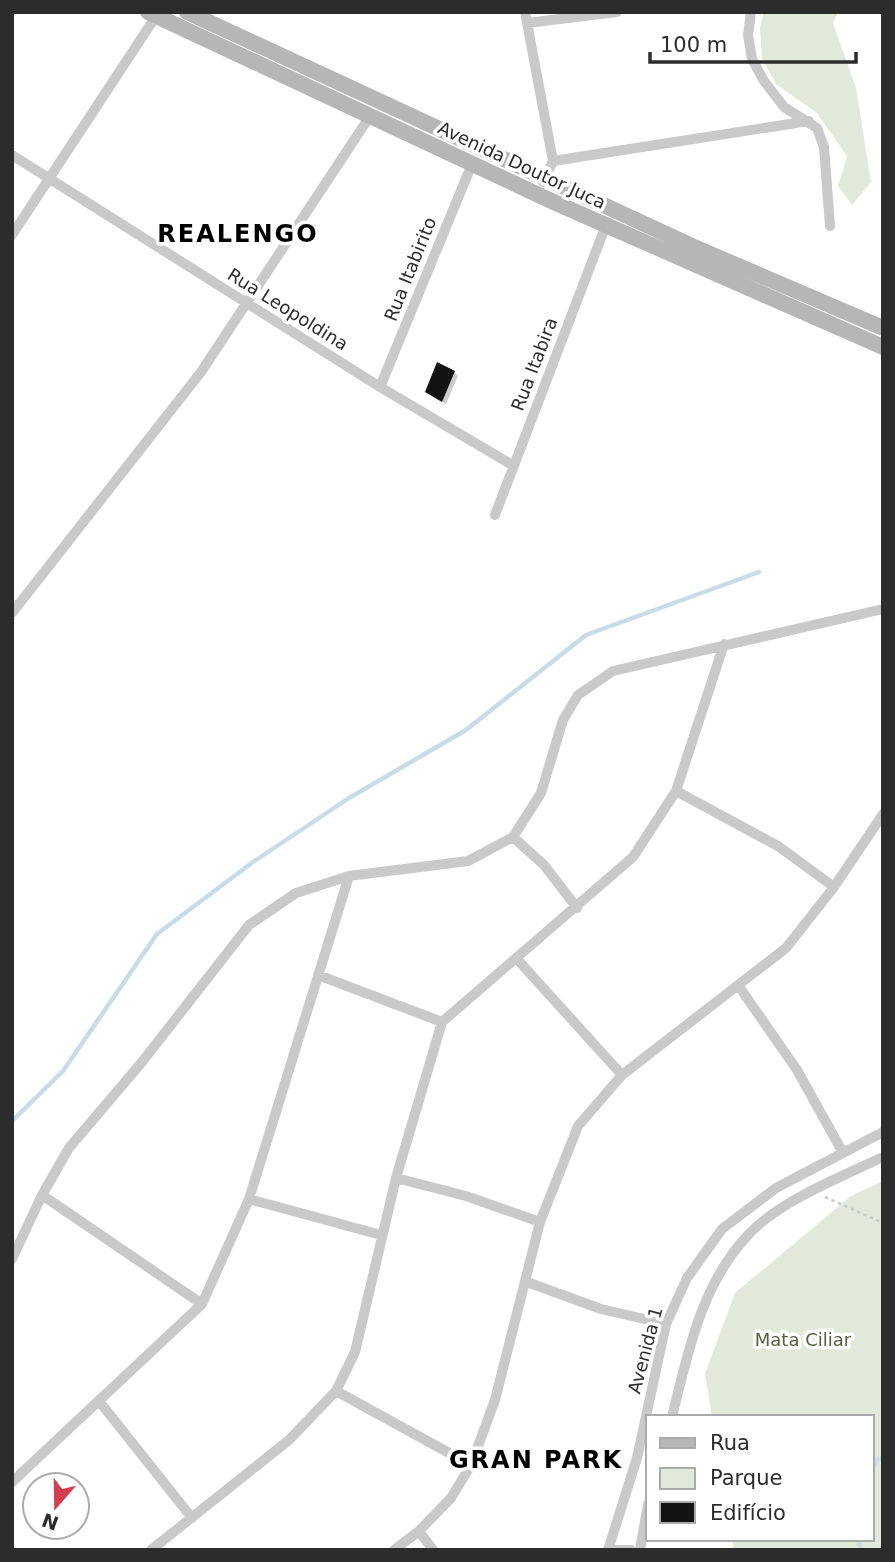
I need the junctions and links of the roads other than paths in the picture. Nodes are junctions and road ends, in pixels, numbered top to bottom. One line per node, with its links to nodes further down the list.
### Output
1 (187, 12): 12 (main road, Avenida Doutor Juca)
2 (617, 12): 5 (street)
3 (751, 12): 7 (street)
4 (152, 14): 6 (main road, Avenida Doutor Juca); 11 (street)
5 (526, 17): 9 (street)
6 (370, 116): 10 (main road, Avenida Doutor Juca); 17 (street)
7 (809, 121): 9 (street); 15 (street)
8 (12, 155): 11 (street, Rua Leopoldina)
9 (553, 161): 12 (street)
10 (472, 164): 13 (main road, Avenida Doutor Juca); 20 (street, Rua Itabirito)
11 (51, 178): 16 (street); 17 (street, Rua Leopoldina)
12 (545, 178): 13 (street); 18 (main road, Avenida Doutor Juca)
13 (537, 194): 14 (main road, Avenida Doutor Juca)
14 (606, 225): 19 (main road, Avenida Doutor Juca); 21 (street, Rua Itabira)
15 (830, 226)
16 (12, 235)
17 (248, 305): 20 (street, Rua Leopoldina); 24 (street)
18 (883, 328)
19 (883, 347)
20 (380, 387): 21 (street, Rua Leopoldina)
21 (514, 466): 22 (street, Rua Itabira)
22 (495, 514)
23 (883, 609): 25 (street)
24 (12, 613)
25 (724, 644): 26 (street); 28 (street)
26 (676, 790): 30 (street); 31 (street)
27 (883, 814): 30 (street)
28 (513, 837): 29 (street); 31 (street)
29 (349, 876): 33 (street); 41 (street)
30 (834, 887): 34 (street)
31 (576, 908): 32 (street)
32 (516, 958): 35 (street); 36 (street)
33 (318, 975): 35 (street); 42 (street)
34 (738, 985): 36 (street); 38 (street)
35 (442, 1022): 40 (street)
36 (622, 1075): 43 (street)
37 (883, 1132): 38 (street, Avenida 1)
38 (842, 1151): 48 (street, Avenida 1)
39 (883, 1157): 52 (street)
40 (396, 1178): 43 (street); 44 (street)
41 (42, 1195): 45 (street); 47 (street)
42 (249, 1199): 44 (street); 47 (street)
43 (540, 1222): 46 (street)
44 (381, 1235): 49 (street)
45 (12, 1259)
46 (527, 1282): 48 (street); 54 (street)
47 (202, 1304): 50 (street)
48 (666, 1324): 51 (street, Avenida 1)
49 (337, 1391): 54 (street); 57 (street)
50 (99, 1401): 55 (street); 57 (street)
51 (646, 1415)
52 (673, 1415)
53 (646, 1416): 62 (street, Avenida 1)
54 (471, 1465): 58 (street)
55 (12, 1482)
56 (646, 1515): 65 (street)
57 (192, 1518): 59 (street)
58 (419, 1531): 60 (street); 61 (street)
59 (153, 1549)
60 (394, 1550)
61 (433, 1550)
62 (608, 1550)
63 (614, 1550): 64 (street)
64 (631, 1550)
65 (640, 1550)

